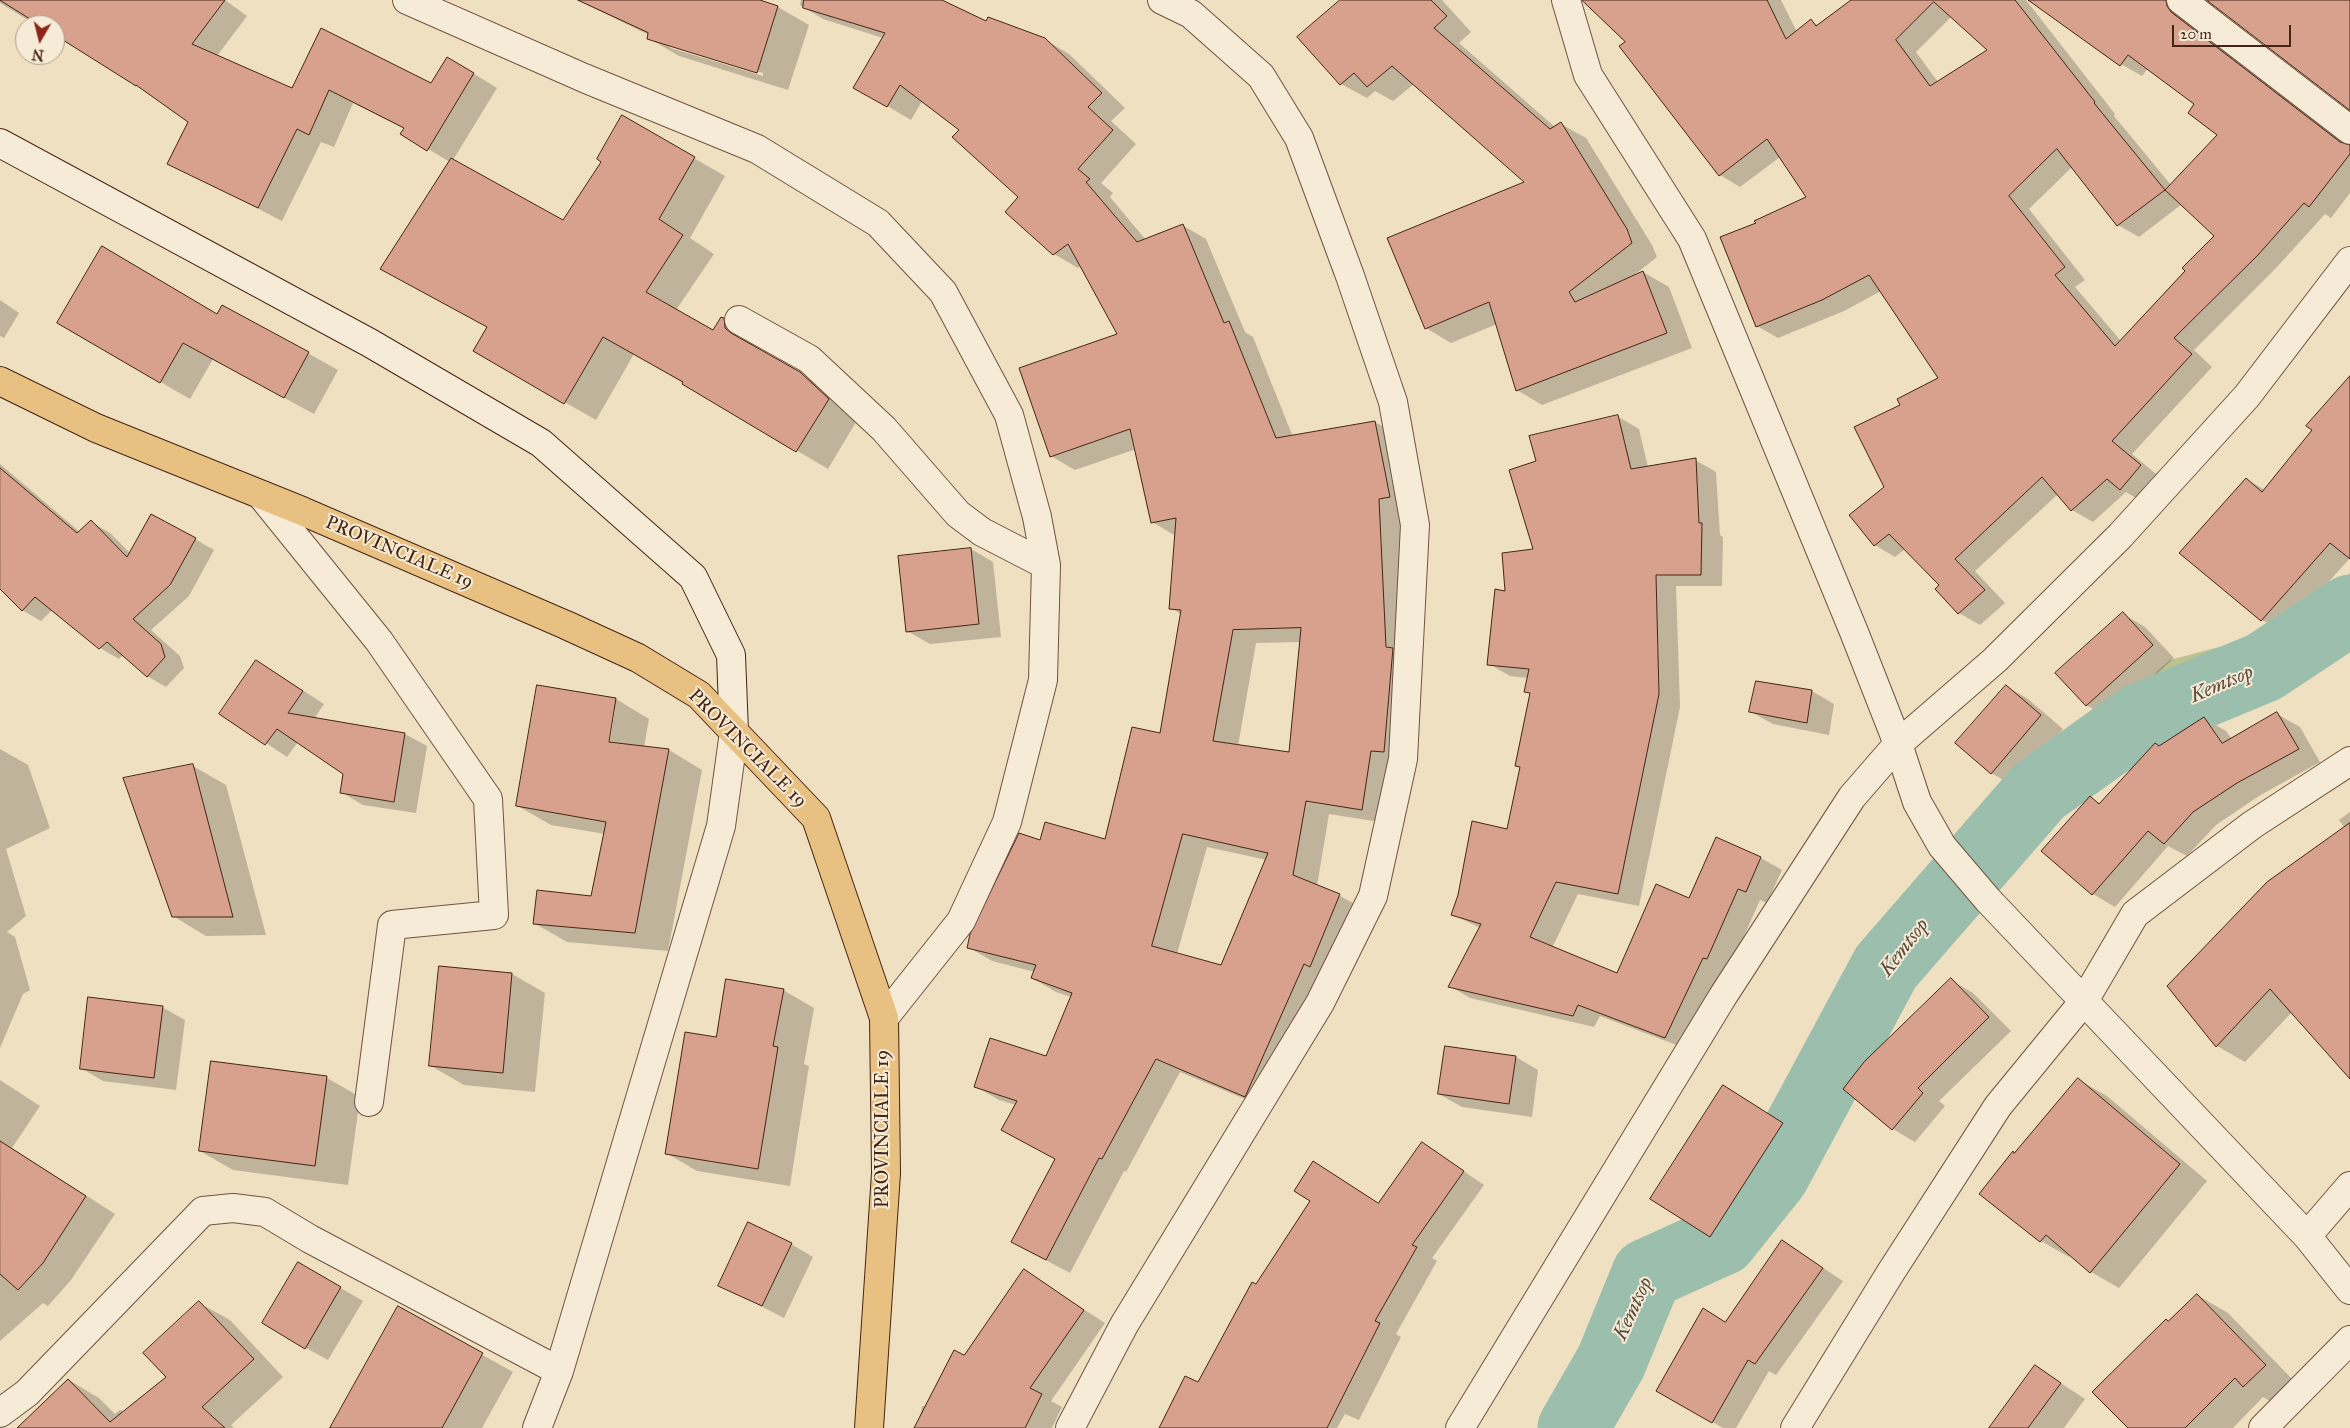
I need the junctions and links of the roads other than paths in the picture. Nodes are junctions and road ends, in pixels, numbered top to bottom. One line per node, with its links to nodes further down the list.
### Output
1 (407, 0): 11 (street)
2 (1162, 0): 26 (street)
3 (1566, 0): 13 (street)
4 (2181, 0): 5 (street)
5 (2350, 130)
6 (0, 143): 12 (street)
7 (2350, 261): 13 (street)
8 (740, 320): 11 (street)
9 (0, 381): 10 (main road, PROVINCIALE 19)
10 (261, 495): 12 (main road, PROVINCIALE 19); 17 (street)
11 (1046, 565): 16 (street)
12 (734, 732): 16 (main road, PROVINCIALE 19); 22 (street)
13 (1898, 744): 15 (street); 27 (street)
14 (2350, 761): 15 (street)
15 (2084, 1001): 19 (street); 28 (street)
16 (884, 1018): 25 (main road, PROVINCIALE 19)
17 (369, 1102)
18 (2350, 1186): 19 (street)
19 (2307, 1236): 20 (street)
20 (2350, 1290)
21 (2350, 1340): 29 (street)
22 (559, 1371): 23 (street); 24 (street)
23 (0, 1414)
24 (538, 1428)
25 (869, 1428)
26 (1070, 1428)
27 (1460, 1428)
28 (1795, 1428)
29 (2263, 1428)

